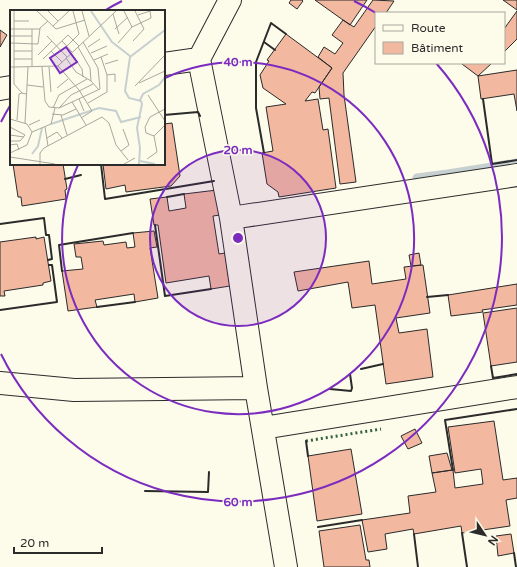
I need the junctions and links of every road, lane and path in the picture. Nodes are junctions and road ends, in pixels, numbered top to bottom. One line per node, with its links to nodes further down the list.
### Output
1 (230, 0): 2 (street)
2 (199, 59): 3 (street); 7 (street)
3 (165, 64)
4 (10, 87): 5 (street)
5 (0, 89)
6 (517, 175): 7 (street)
7 (231, 218): 10 (street)
8 (0, 382): 10 (street)
9 (517, 387): 11 (street)
10 (256, 388): 11 (street)
11 (263, 428): 12 (street)
12 (286, 567)

